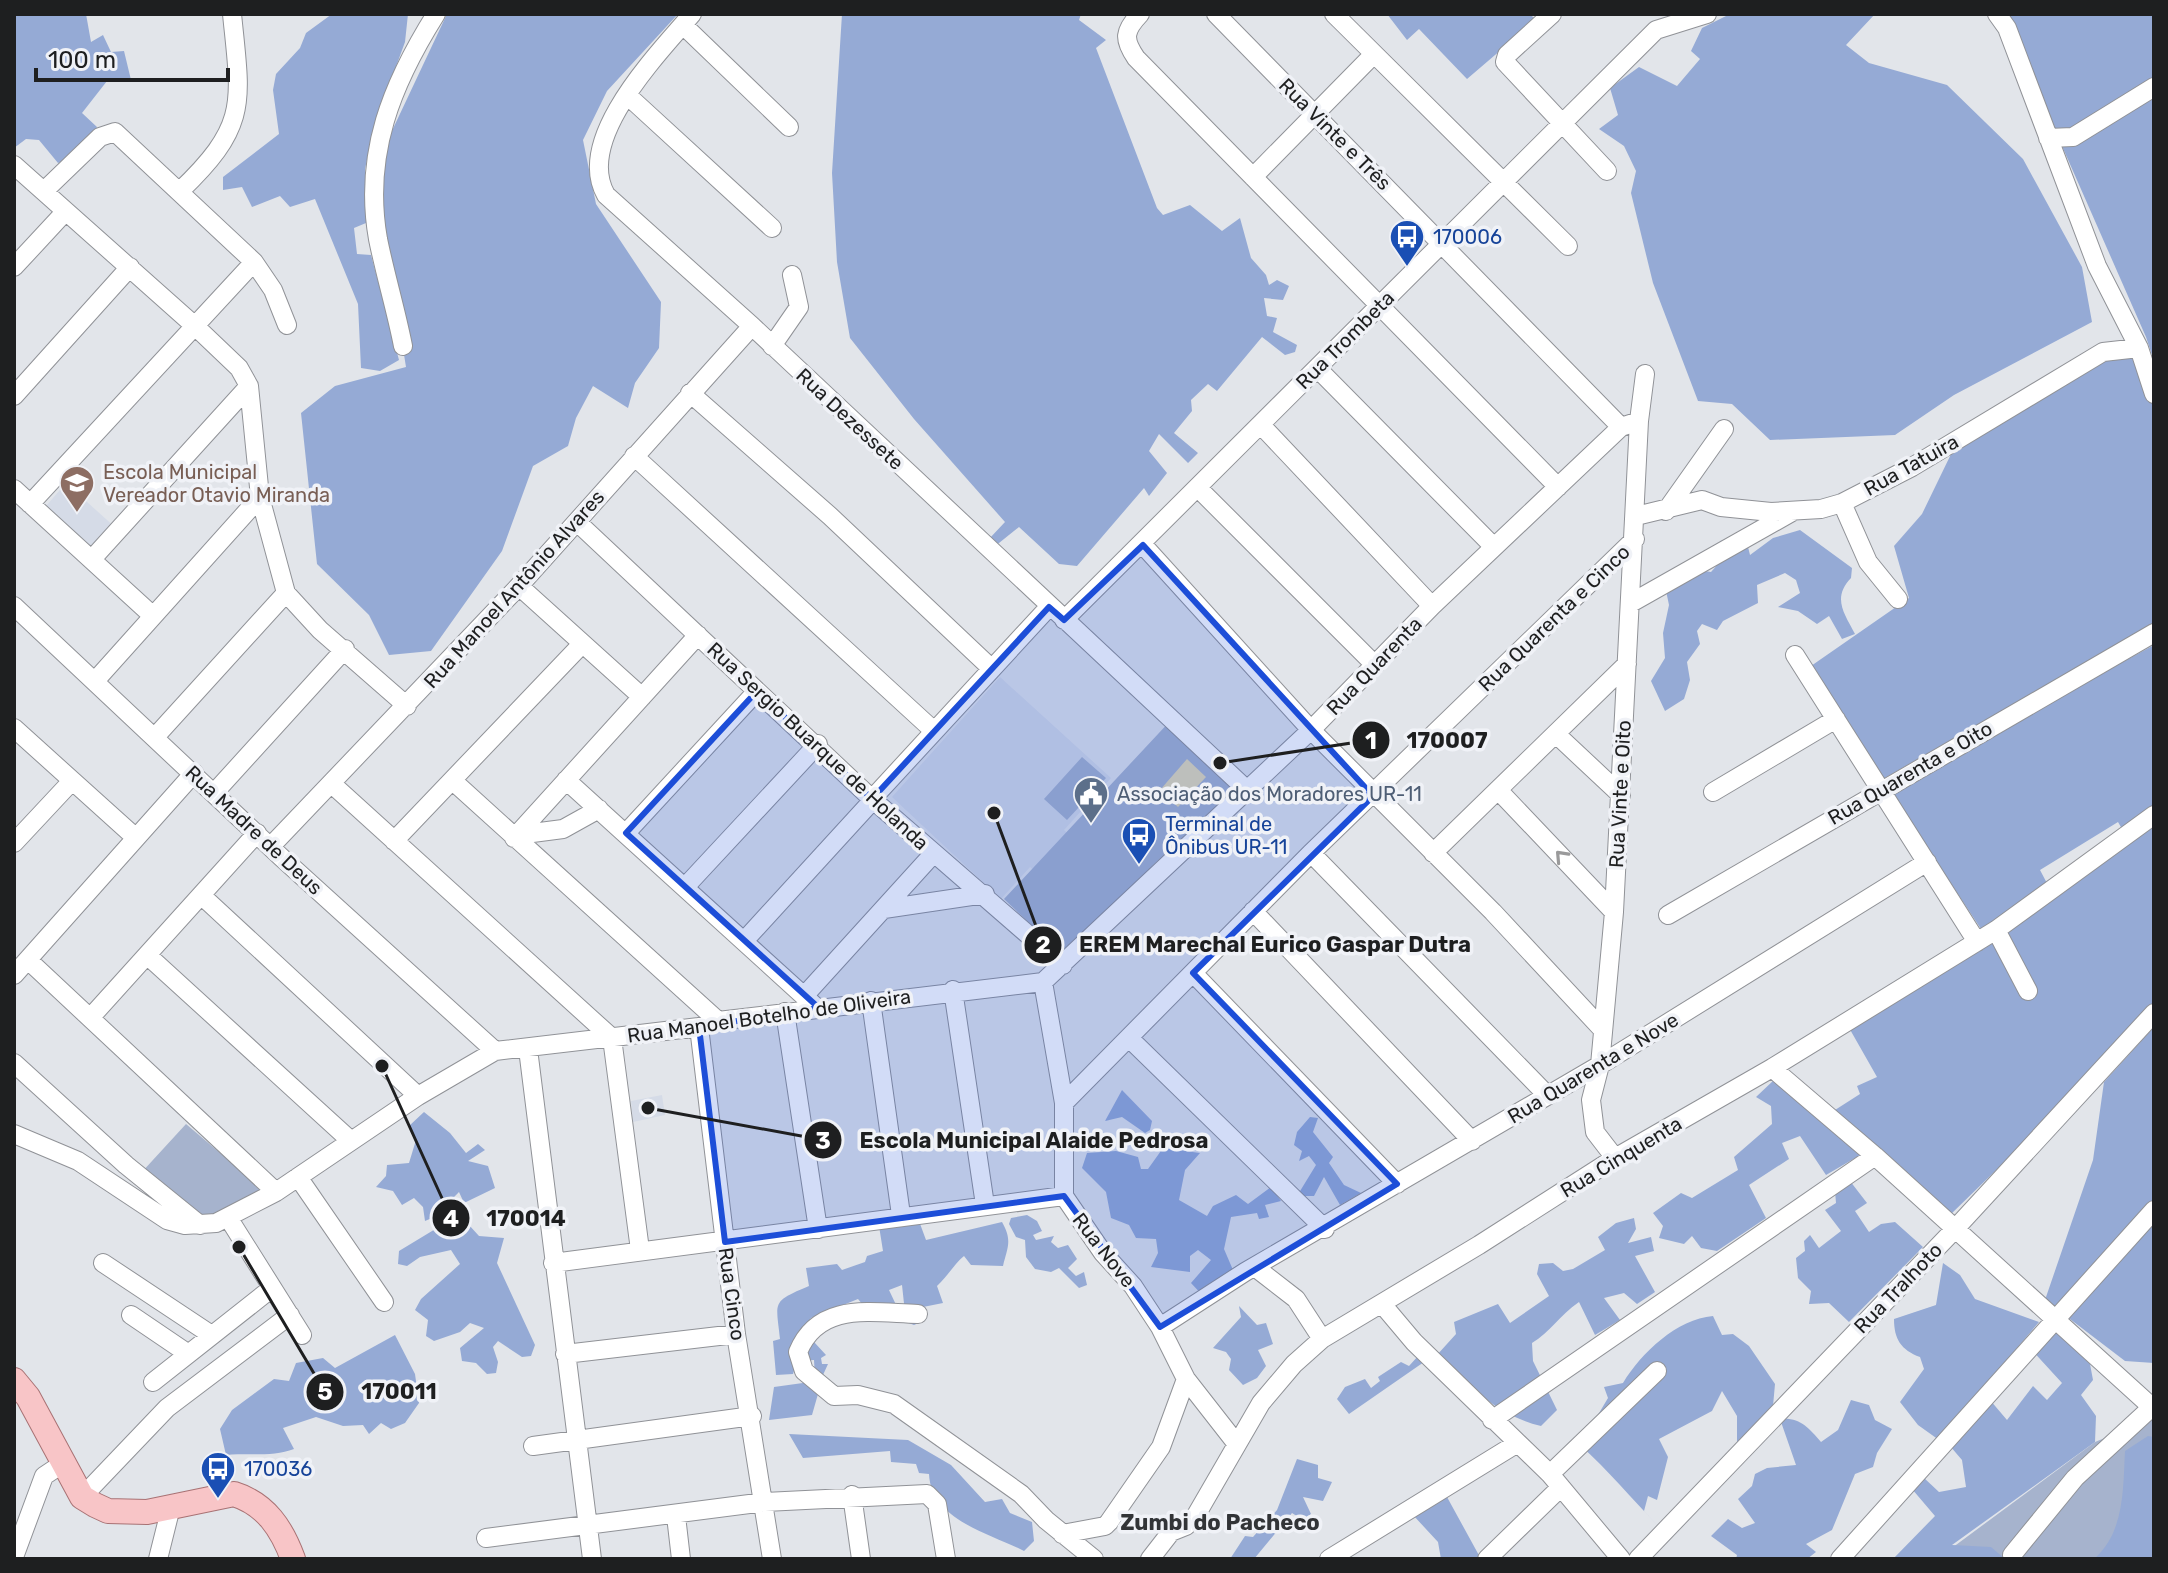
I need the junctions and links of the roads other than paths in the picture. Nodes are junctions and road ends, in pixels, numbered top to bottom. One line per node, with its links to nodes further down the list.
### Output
1 (232, 14): 23 (street)
2 (436, 14): 36 (street)
3 (1140, 14): 20 (street)
4 (1216, 14): 14 (street, Rua Vinte e Três)
5 (1334, 14): 11 (street)
6 (1552, 14): 15 (street)
7 (1707, 14): 10 (street, Rua Trombeta)
8 (1997, 14): 17 (street)
9 (688, 20): 13 (street, Rua Dezessete); 16 (street)
10 (1656, 22): 15 (street, Rua Trombeta)
11 (1373, 55): 14 (street); 21 (street)
12 (2154, 87): 17 (street)
13 (627, 95): 25 (street); 34 (street, Rua Dezessete)
14 (1315, 115): 20 (street); 26 (street, Rua Vinte e Três)
15 (1564, 124): 19 (street); 21 (street, Rua Trombeta)
16 (789, 127)
17 (2048, 138): 38 (street)
18 (14, 165): 22 (street)
19 (1607, 171)
20 (1253, 177): 32 (street)
21 (1503, 183): 26 (street, Rua Trombeta); 27 (street)
22 (44, 191): 23 (street); 24 (street)
23 (180, 191): 28 (street)
24 (65, 212): 29 (street); 30 (street)
25 (772, 228)
26 (1443, 243): 32 (street, Rua Trombeta); 45 (street, Rua Vinte e Três)
27 (1568, 246)
28 (254, 262): 33 (street); 35 (street)
29 (14, 267)
30 (130, 267): 35 (street); 44 (street)
31 (792, 275): 37 (street)
32 (1380, 305): 39 (street, Rua Trombeta); 49 (street)
33 (287, 325)
34 (752, 326): 37 (street, Rua Dezessete); 42 (street, Rua Manoel Antônio Alvares)
35 (196, 327): 41 (street); 54 (street)
36 (403, 346)
37 (772, 346): 69 (street, Rua Dezessete)
38 (2139, 348): 43 (street); 53 (street, Rua Tatuira)
39 (1317, 368): 46 (street, Rua Trombeta); 61 (street)
40 (1645, 374): 45 (street)
41 (249, 386): 52 (street); 62 (street)
42 (690, 393): 48 (street, Rua Manoel Antônio Alvares); 79 (street)
43 (2154, 394)
44 (14, 396)
45 (1630, 424): 49 (street, Rua Quarenta); 57 (street, Rua Vinte e Oito)
46 (1261, 425): 50 (street, Rua Trombeta); 68 (street)
47 (1724, 429): 55 (street)
48 (634, 456): 58 (street, Rua Manoel Antônio Alvares); 87 (street)
49 (1558, 487): 61 (street, Rua Quarenta)
50 (1198, 488): 60 (street, Rua Trombeta); 78 (street)
51 (14, 489): 54 (street)
52 (260, 497): 64 (street); 70 (street)
53 (1842, 503): 56 (street, Rua Tatuira); 65 (street)
54 (30, 504): 62 (street)
55 (1666, 511): 56 (street, Rua Tatuira); 57 (street, Rua Tatuira)
56 (1793, 512): 66 (street)
57 (1636, 516): 59 (street, Rua Vinte e Oito)
58 (577, 522): 63 (street, Rua Manoel Antônio Alvares); 73 (street, Rua Sergio Buarque de Holanda)
59 (1635, 539): 66 (street, Rua Vinte e Oito); 102 (street, Rua Quarenta e Cinco)
60 (1143, 545): 71 (street, Rua Trombeta); 86 (street)
61 (1494, 547): 68 (street, Rua Quarenta)
62 (92, 559): 70 (street)
63 (519, 586): 74 (street); 83 (street, Rua Manoel Antônio Alvares)
64 (286, 593): 75 (street); 89 (street)
65 (1898, 599)
66 (1631, 603): 77 (street, Rua Vinte e Oito)
67 (14, 606): 80 (street, Rua Madre de Deus)
68 (1432, 606): 78 (street, Rua Quarenta)
69 (1049, 607): 71 (street, Rua Dezessete); 79 (street)
70 (153, 616): 80 (street)
71 (1064, 620): 97 (street, Rua Dezessete)
72 (2154, 633): 96 (street, Rua Quarenta e Oito)
73 (698, 635): 81 (street, Rua Sergio Buarque de Holanda); 82 (street)
74 (582, 644): 82 (street); 93 (street)
75 (345, 649): 83 (street); 99 (street)
76 (1795, 655): 84 (street)
77 (1627, 664): 88 (street); 101 (street, Rua Vinte e Oito)
78 (1375, 665): 86 (street, Rua Quarenta)
79 (992, 669): 87 (street)
80 (95, 681): 89 (street, Rua Madre de Deus)
81 (757, 691): 90 (street, Rua Sergio Buarque de Holanda); 107 (street)
82 (642, 697): 92 (street)
83 (407, 706): 95 (street, Rua Manoel Antônio Alvares)
84 (1836, 719): 96 (street); 100 (street)
85 (14, 728): 94 (street)
86 (1311, 730): 97 (street, Rua Quarenta); 102 (street)
87 (934, 731): 103 (street)
88 (1557, 735): 98 (street); 101 (street)
89 (155, 737): 91 (street, Rua Madre de Deus)
90 (818, 744): 103 (street, Rua Sergio Buarque de Holanda); 117 (street)
91 (194, 773): 99 (street, Rua Madre de Deus); 109 (street)
92 (566, 780): 104 (street); 108 (street)
93 (453, 781): 108 (street); 111 (street)
94 (71, 782): 109 (street); 110 (street)
95 (333, 785): 111 (street); 112 (street, Rua Manoel Antônio Alvares)
96 (1880, 789): 116 (street); 123 (street, Rua Quarenta e Oito)
97 (1247, 790): 129 (street, Rua Quarenta)
98 (1499, 791): 115 (street); 122 (street, one-way to 98)
99 (215, 792): 106 (street, Rua Madre de Deus)
100 (1713, 792)
101 (1621, 795): 122 (street, Rua Vinte e Oito)
102 (1373, 796): 114 (street, Rua Quarenta e Cinco); 115 (street)
103 (873, 799): 113 (street, Rua Sergio Buarque de Holanda); 125 (street)
104 (599, 809): 107 (street); 108 (street)
105 (2154, 815): 124 (street, Rua Cinquenta)
106 (257, 833): 112 (street, Rua Madre de Deus); 119 (street)
107 (626, 833): 117 (street)
108 (515, 836): 140 (street)
109 (136, 838): 128 (street)
110 (15, 839)
111 (394, 841): 143 (street)
112 (271, 846): 146 (street, Rua Madre de Deus)
113 (934, 853): 118 (street, Rua Sergio Buarque de Holanda); 120 (street)
114 (1311, 853): 121 (street, Rua Quarenta e Cinco); 150 (street)
115 (1433, 853): 142 (street)
116 (1927, 862): 126 (street); 148 (street, Rua Quarenta e Nove)
117 (685, 887): 125 (street)
118 (985, 894): 120 (street); 129 (street, Rua Sergio Buarque de Holanda)
119 (201, 895): 127 (street); 151 (street)
120 (884, 909): 135 (street)
121 (1253, 911): 130 (street, Rua Quarenta e Cinco); 155 (street)
122 (1614, 912): 142 (street, Rua Vinte e Oito)
123 (1668, 915)
124 (1996, 930): 126 (street, Rua Cinquenta); 134 (street)
125 (744, 941): 135 (street)
126 (1977, 942): 149 (street, Rua Cinquenta)
127 (147, 955): 139 (street); 154 (street)
128 (28, 960): 131 (street); 139 (street)
129 (1063, 965): 132 (street, Rua Quarenta)
130 (1193, 973): 144 (street, Rua Quarenta e Cinco); 159 (street)
131 (14, 975)
132 (1043, 982): 133 (street, Rua Manoel Botelho de Oliveira); 152 (street, Rua Nove)
133 (953, 990): 136 (street, Rua Manoel Botelho de Oliveira); 162 (street)
134 (2028, 991)
135 (811, 1001): 136 (street, Rua Manoel Botelho de Oliveira); 137 (street, Rua Manoel Botelho de Oliveira)
136 (871, 1001): 164 (street)
137 (785, 1012): 140 (street, Rua Manoel Botelho de Oliveira); 167 (street)
138 (2154, 1013): 169 (street, Rua Tralhoto)
139 (90, 1018): 160 (street)
140 (718, 1021): 141 (street, Rua Manoel Botelho de Oliveira)
141 (699, 1027): 143 (street, Rua Manoel Botelho de Oliveira); 170 (street, Rua Cinco)
142 (1602, 1029): 148 (street, Rua Vinte e Oito)
143 (612, 1038): 145 (street, Rua Manoel Botelho de Oliveira); 171 (street)
144 (1129, 1038): 152 (street, Rua Quarenta e Cinco); 168 (street)
145 (528, 1049): 146 (street, Rua Manoel Botelho de Oliveira); 173 (street)
146 (495, 1051): 151 (street)
147 (14, 1063): 166 (street)
148 (1600, 1065): 150 (street, Rua Quarenta e Nove); 157 (street, Rua Vinte e Oito)
149 (1772, 1068): 156 (street); 157 (street, Rua Cinquenta)
150 (1547, 1095): 155 (street, Rua Quarenta e Nove)
151 (418, 1096): 154 (street)
152 (1064, 1103): 161 (street, Rua Nove)
153 (14, 1134): 166 (street)
154 (351, 1141): 158 (street)
155 (1472, 1141): 159 (street, Rua Quarenta e Nove)
156 (1875, 1156): 169 (street); 195 (street)
157 (1615, 1158): 177 (street, Rua Cinquenta)
158 (298, 1177): 160 (street); 176 (street)
159 (1397, 1184): 168 (street, Rua Quarenta e Nove)
160 (276, 1192): 165 (street)
161 (1064, 1196): 162 (street); 182 (street, Rua Nove)
162 (985, 1205): 164 (street)
163 (2154, 1210): 181 (street)
164 (901, 1215): 167 (street)
165 (229, 1219): 166 (street); 175 (street)
166 (200, 1225)
167 (818, 1229): 170 (street)
168 (1325, 1229): 174 (street, Rua Quarenta e Nove)
169 (1954, 1230): 181 (street); 225 (street, Rua Tralhoto)
170 (725, 1242): 171 (street); 184 (street, Rua Cinco)
171 (640, 1250): 173 (street)
172 (103, 1263): 183 (street)
173 (553, 1263): 188 (street)
174 (1256, 1268): 182 (street, Rua Quarenta e Nove); 186 (street)
175 (272, 1288): 180 (street); 183 (street)
176 (384, 1302)
177 (1382, 1304): 186 (street, Rua Cinquenta); 195 (street)
178 (918, 1314): 208 (street)
179 (131, 1315): 187 (street)
180 (290, 1315): 185 (street); 203 (street)
181 (2055, 1320): 193 (street); 226 (street)
182 (1160, 1327): 190 (street, Rua Nove)
183 (210, 1334): 187 (street)
184 (736, 1334): 188 (street); 194 (street, Rua Cinco)
185 (302, 1335)
186 (1322, 1339): 197 (street, Rua Cinquenta)
187 (187, 1353): 191 (street)
188 (565, 1354): 196 (street)
189 (1657, 1371): 201 (street)
190 (1186, 1379): 197 (street, Rua Nove); 208 (street)
191 (153, 1382)
192 (19, 1394): 200 (main road)
193 (2153, 1408): 212 (street)
194 (752, 1416): 196 (street); 204 (street, Rua Cinco)
195 (1492, 1420): 198 (street)
196 (576, 1439): 199 (street); 207 (street)
197 (1236, 1443): 221 (street, Rua Cinquenta)
198 (1516, 1444): 201 (street); 211 (street)
199 (533, 1446)
200 (65, 1462): 203 (main road); 210 (street)
201 (1555, 1480): 223 (street); 224 (street)
202 (852, 1495): 204 (street); 218 (street); 219 (street)
203 (82, 1497): 205 (main road)
204 (765, 1502): 206 (street); 217 (street, Rua Cinco)
205 (171, 1507): 213 (street); 214 (main road)
206 (676, 1516): 207 (street); 216 (street)
207 (588, 1525): 209 (street); 215 (street)
208 (1062, 1534): 220 (street)
209 (486, 1538)
210 (14, 1553)
211 (1350, 1553): 222 (street)
212 (2012, 1555)
213 (158, 1559)
214 (293, 1559)
215 (592, 1559)
216 (681, 1559)
217 (772, 1559)
218 (861, 1559)
219 (946, 1559)
220 (1094, 1559)
221 (1150, 1559)
222 (1329, 1559)
223 (1487, 1559)
224 (1621, 1559)
225 (1638, 1559)
226 (1840, 1559)

